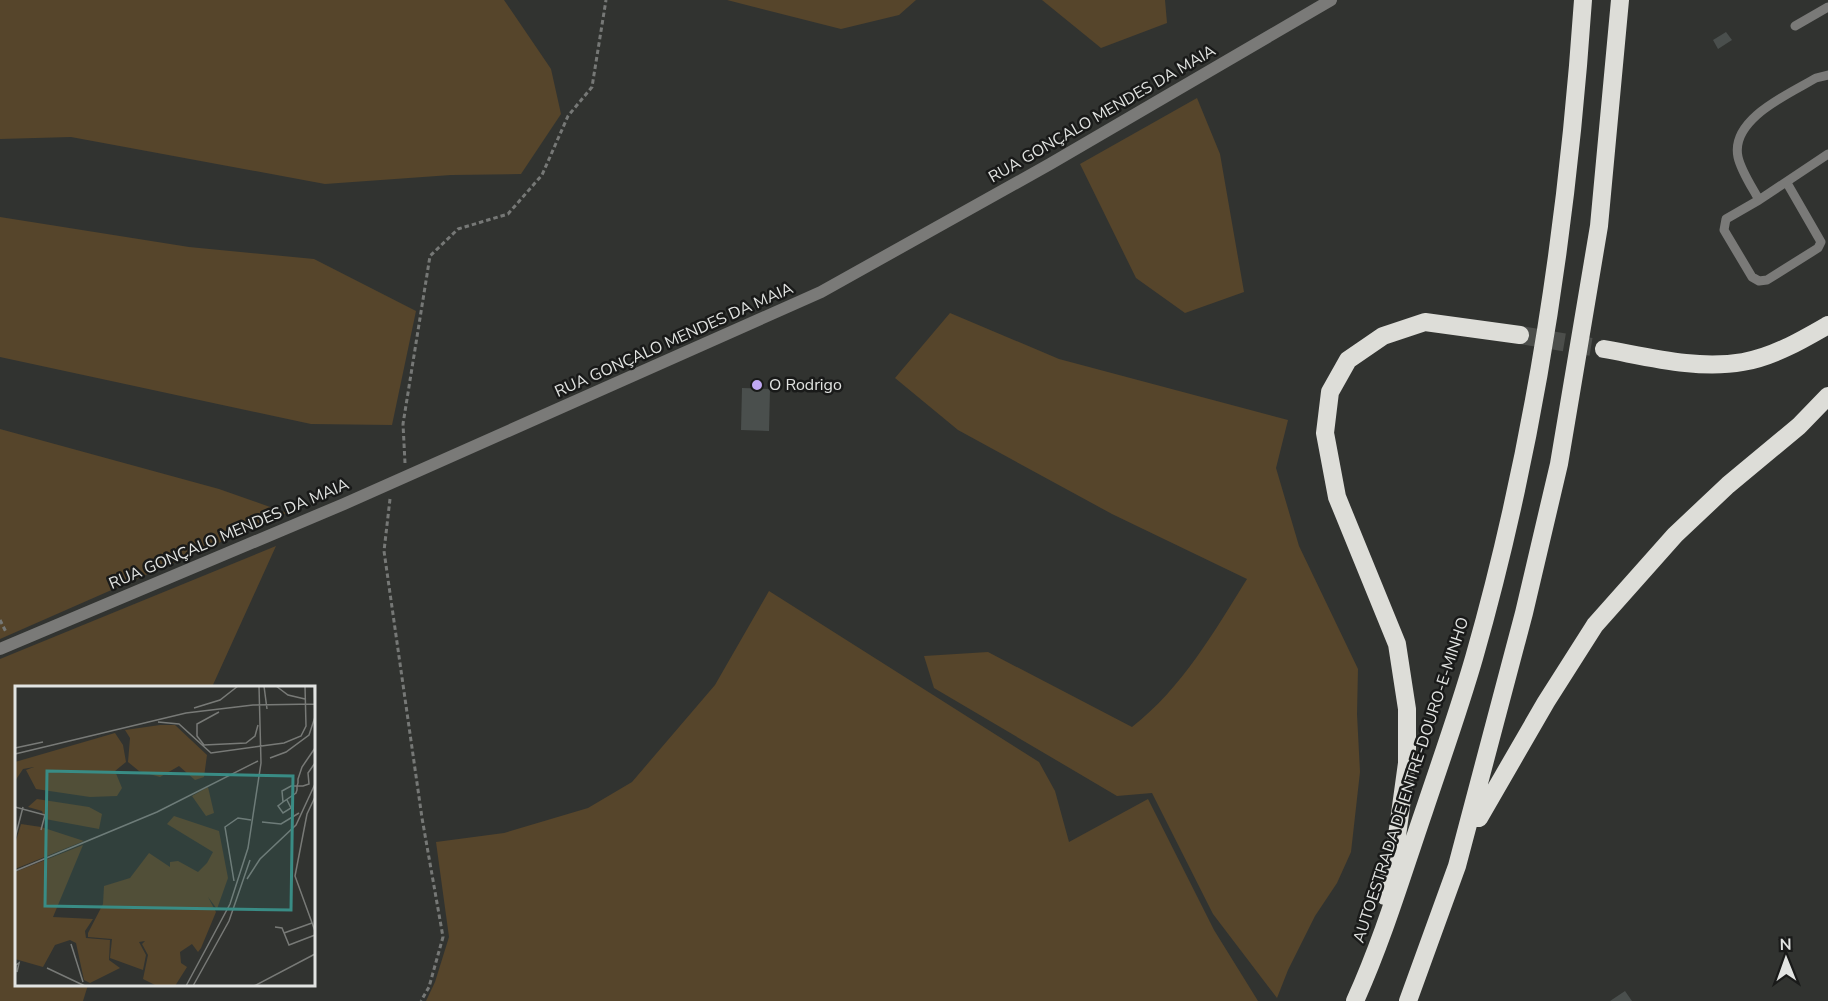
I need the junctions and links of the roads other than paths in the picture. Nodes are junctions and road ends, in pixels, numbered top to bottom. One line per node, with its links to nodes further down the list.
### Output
1 (1331, 0): 14 (street, RUA GONÇALO MENDES DA MAIA)
2 (1583, 0): 16 (highway, AUTOESTRADA DE ENTRE-DOURO-E-MINHO)
3 (1620, 0): 15 (highway)
4 (1828, 7): 5 (lane)
5 (1795, 27)
6 (1828, 75): 9 (lane)
7 (1828, 154): 8 (lane)
8 (1787, 183): 9 (lane); 9 (lane)
9 (1759, 200)
10 (1828, 325): 12 (highway)
11 (1520, 336): 16 (highway)
12 (1604, 349)
13 (1828, 396): 15 (highway)
14 (0, 649)
15 (1457, 866): 18 (highway)
16 (1373, 961): 17 (highway, AUTOESTRADA DE ENTRE-DOURO-E-MINHO)
17 (1355, 1001)
18 (1408, 1001)

